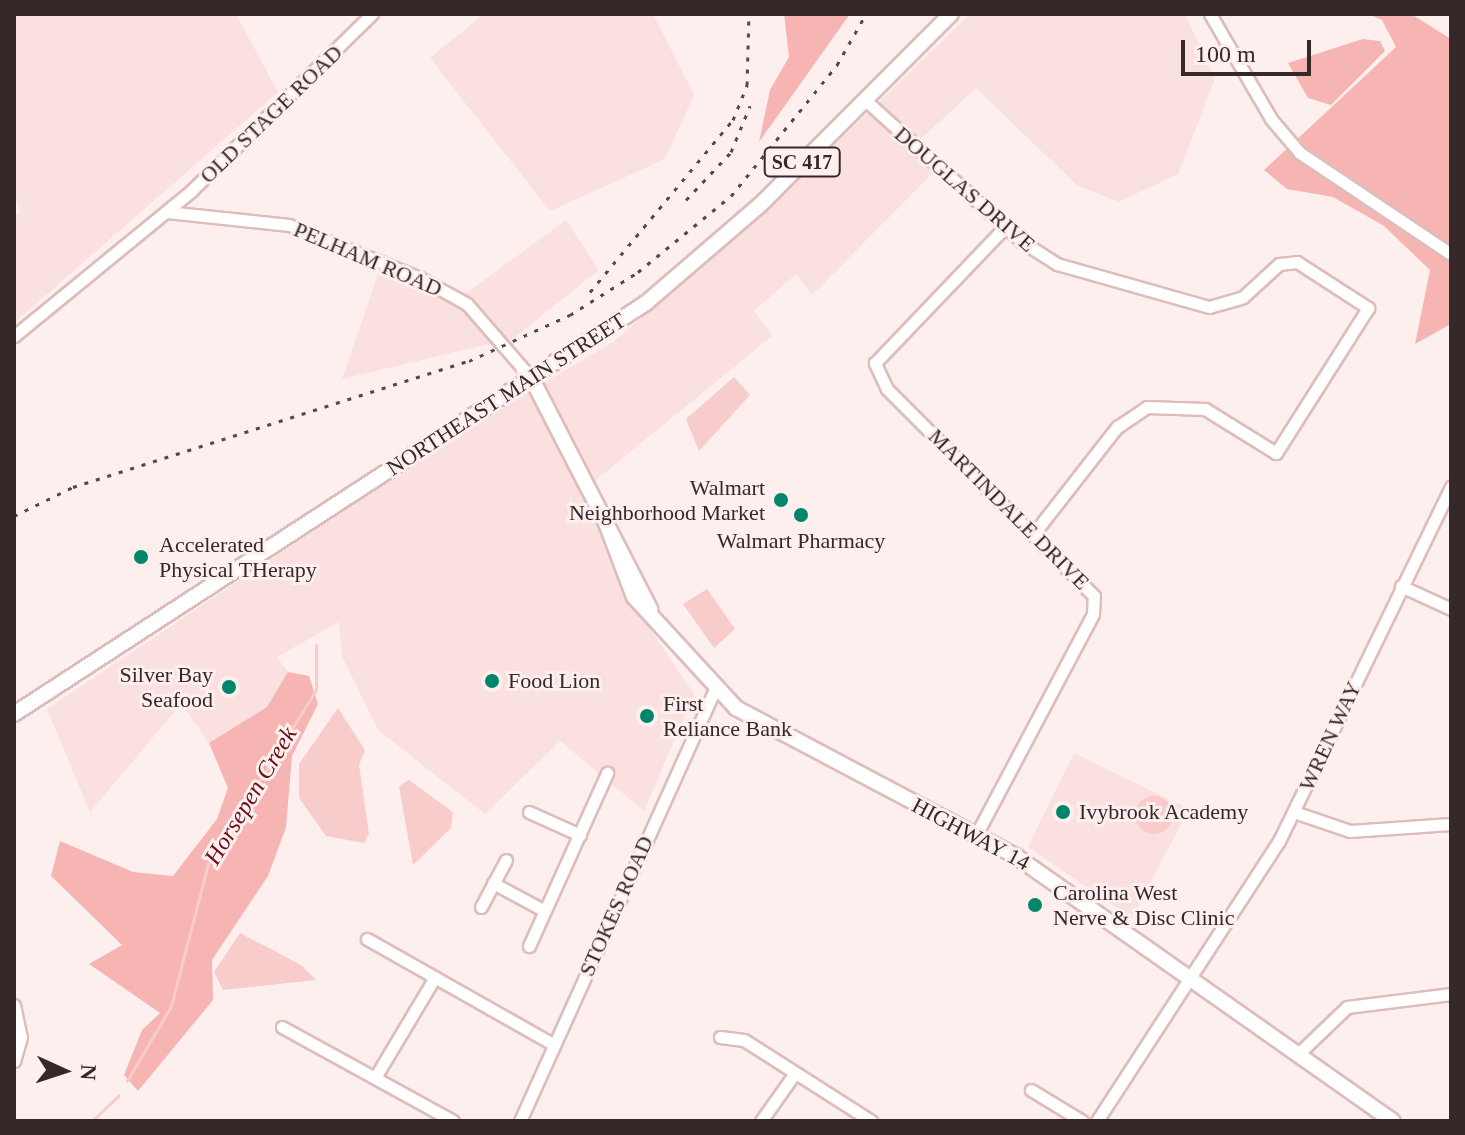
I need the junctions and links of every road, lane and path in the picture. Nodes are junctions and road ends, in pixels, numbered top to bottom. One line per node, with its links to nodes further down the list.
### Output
1 (372, 14): 5 (street, OLD STAGE ROAD)
2 (951, 14): 4 (main road, NORTHEAST MAIN STREET / SC 417)
3 (1210, 14): 7 (street)
4 (864, 99): 6 (street, DOUGLAS DRIVE); 9 (main road, NORTHEAST MAIN STREET / SC 417)
5 (167, 212): 8 (street, OLD STAGE ROAD); 9 (street, PELHAM ROAD)
6 (1005, 227): 11 (street, MARTINDALE DRIVE); 11 (street, DOUGLAS DRIVE)
7 (1451, 254)
8 (14, 336)
9 (532, 379): 14 (main road, HIGHWAY 14); 15 (main road, NORTHEAST MAIN STREET)
10 (1451, 486): 12 (street, WREN WAY)
11 (1035, 532): 21 (street, MARTINDALE DRIVE)
12 (1401, 586): 13 (street); 18 (street, WREN WAY)
13 (1451, 609)
14 (714, 691): 21 (main road, HIGHWAY 14); 34 (street, STOKES ROAD)
15 (14, 714)
16 (607, 773): 20 (street)
17 (529, 812): 20 (street)
18 (1294, 812): 19 (street); 28 (street, WREN WAY)
19 (1451, 824)
20 (580, 835): 25 (street)
21 (976, 835): 28 (main road, HIGHWAY 14)
22 (506, 860): 23 (street)
23 (493, 883): 24 (street); 25 (street)
24 (481, 907)
25 (545, 911): 27 (street)
26 (367, 939): 29 (street)
27 (529, 946)
28 (1188, 975): 35 (main road, HIGHWAY 14); 45 (street, WREN WAY)
29 (435, 977): 34 (street); 38 (street)
30 (1451, 994): 35 (street)
31 (14, 1005): 36 (street)
32 (282, 1027): 38 (street)
33 (720, 1037): 37 (street)
34 (554, 1045): 41 (street, STOKES ROAD)
35 (1297, 1055): 46 (main road, HIGHWAY 14)
36 (14, 1061)
37 (795, 1073): 42 (street); 43 (street)
38 (376, 1076): 40 (street)
39 (1031, 1090): 44 (street)
40 (453, 1121)
41 (520, 1121)
42 (761, 1121)
43 (871, 1121)
44 (1082, 1121)
45 (1097, 1121)
46 (1392, 1121)

